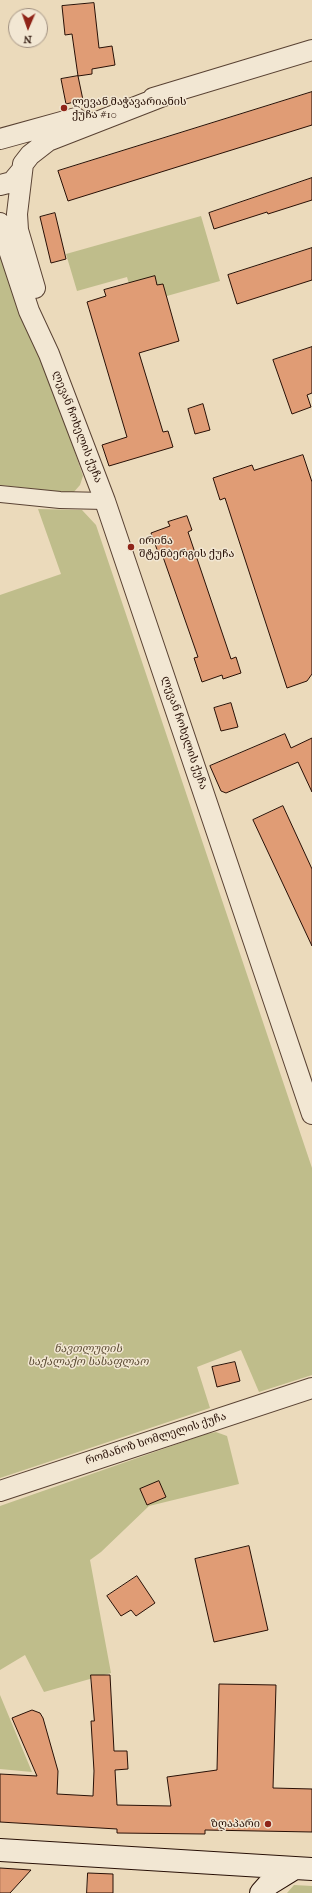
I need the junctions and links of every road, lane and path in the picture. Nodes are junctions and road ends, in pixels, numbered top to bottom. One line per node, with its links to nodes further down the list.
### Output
1 (312, 50): 2 (street)
2 (166, 95): 3 (street); 4 (street)
3 (0, 139): 4 (street)
4 (22, 167): 5 (street); 7 (street, ლევან ჩოხელის ქუჩა)
5 (0, 185)
6 (0, 223): 7 (street, ლევან ჩოხელის ქუჩა)
7 (49, 354): 9 (street, ლევან ჩოხელის ქუჩა)
8 (0, 494): 9 (street)
9 (105, 501): 10 (street, ლევან ჩოხელის ქუჩა)
10 (312, 1114)
11 (312, 1388): 12 (street, რომანოზ ხომლელის ქუჩა)
12 (0, 1491)
13 (0, 1850): 14 (main road)
14 (304, 1868): 15 (main road)
15 (261, 1893)

